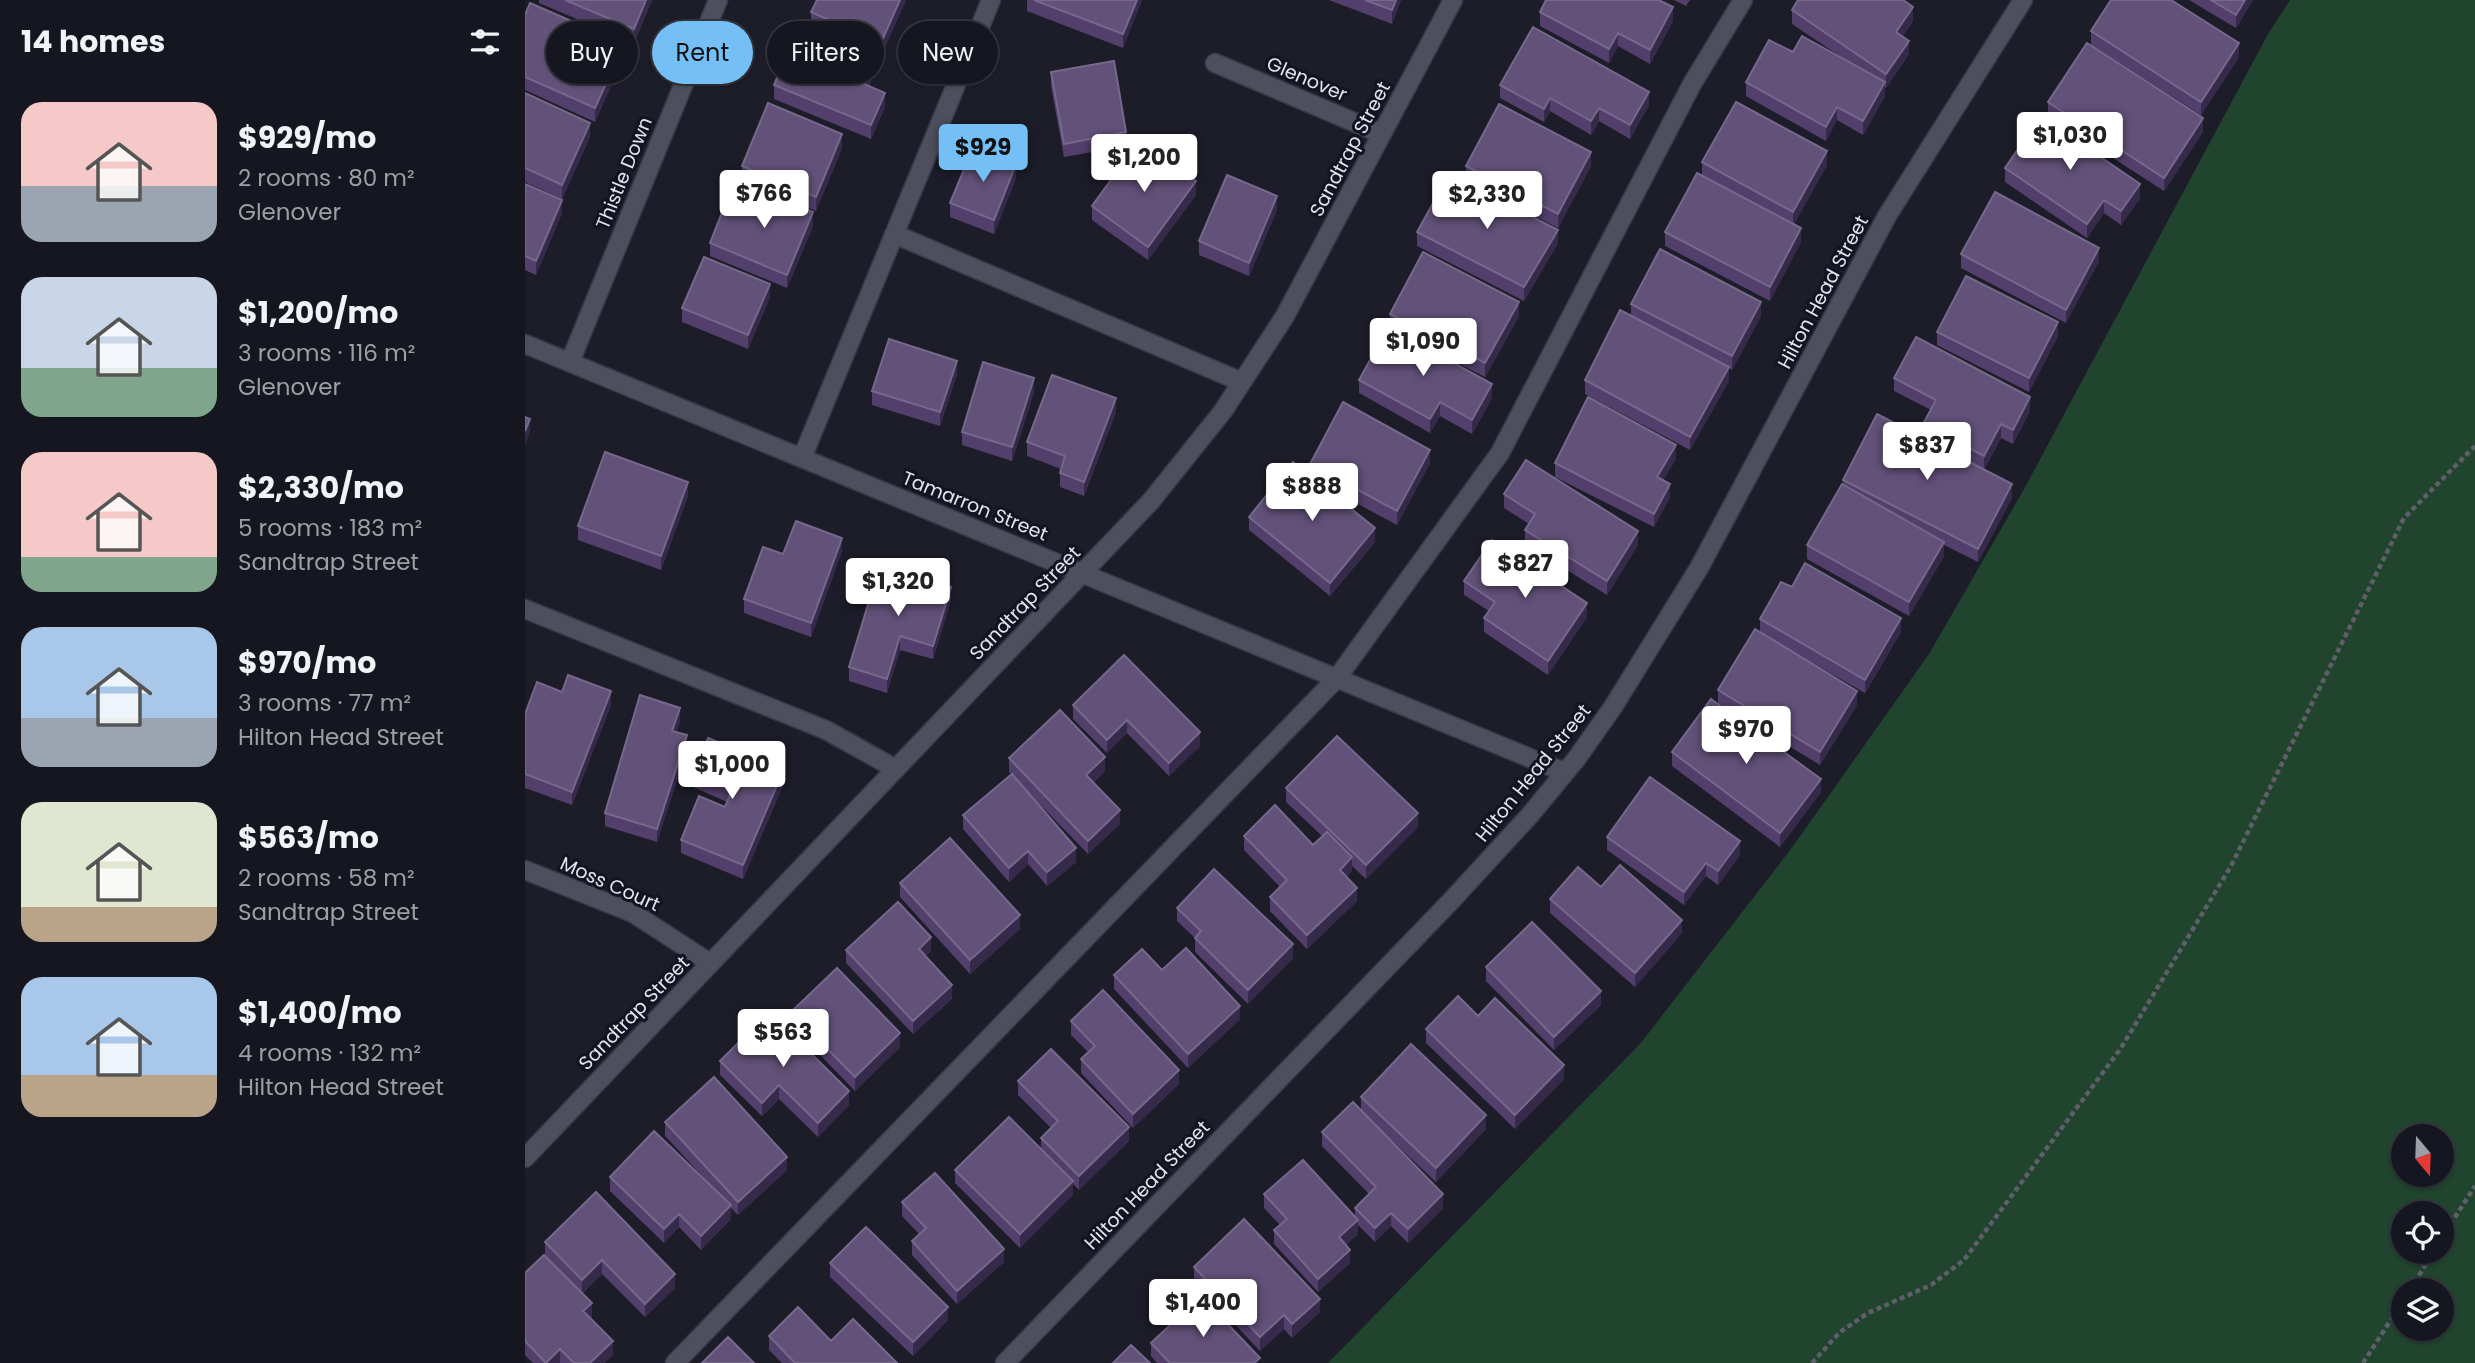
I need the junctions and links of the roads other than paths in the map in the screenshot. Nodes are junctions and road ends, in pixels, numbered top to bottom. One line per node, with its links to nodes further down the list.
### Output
1 (718, 0): 10 (street, Thistle Down)
2 (991, 0): 8 (street)
3 (1453, 0): 7 (street, Sandtrap Street)
4 (1743, 0): 15 (street)
5 (2023, 0): 17 (street, Hilton Head Street)
6 (1215, 63): 7 (street, Glenover)
7 (1382, 134): 11 (street, Sandtrap Street)
8 (894, 234): 11 (street); 12 (street)
9 (525, 344): 10 (street, Tamarron Street)
10 (570, 362): 12 (street, Tamarron Street)
11 (1242, 382): 13 (street, Sandtrap Street)
12 (802, 458): 13 (street, Tamarron Street)
13 (1082, 573): 15 (street, Tamarron Street); 16 (street, Sandtrap Street)
14 (525, 609): 16 (street)
15 (1337, 678): 17 (street, Tamarron Street); 21 (street)
16 (896, 769): 19 (street, Sandtrap Street)
17 (1564, 772): 22 (street, Hilton Head Street)
18 (525, 870): 19 (street, Moss Court)
19 (710, 963): 20 (street, Sandtrap Street)
20 (526, 1156)
21 (675, 1363)
22 (1005, 1363)

